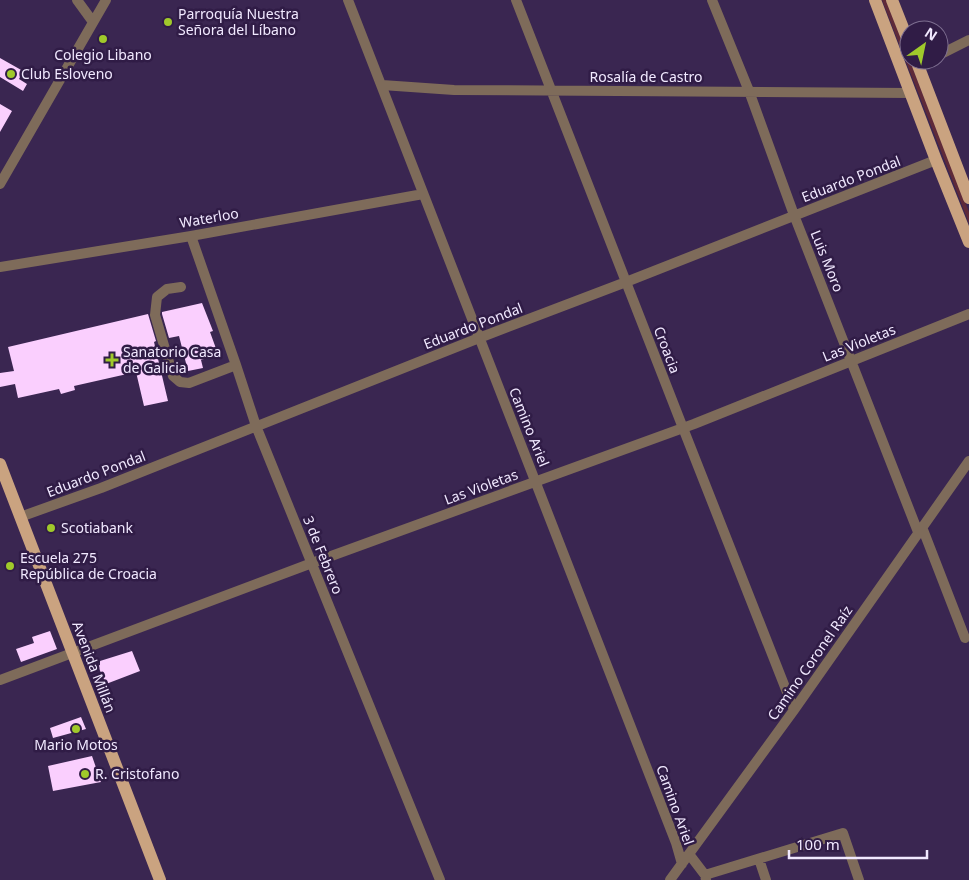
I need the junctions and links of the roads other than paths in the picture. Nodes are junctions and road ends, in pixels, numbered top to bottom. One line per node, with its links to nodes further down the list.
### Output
1 (77, 0): 9 (street)
2 (106, 0): 9 (street)
3 (348, 0): 13 (street, Camino Ariel)
4 (516, 0): 14 (street, Croacia)
5 (712, 0): 15 (street, Luis Moro)
6 (875, 0): 16 (main road)
7 (892, 0): 8 (main road)
8 (900, 20)
9 (93, 22): 18 (street)
10 (969, 40): 11 (street)
11 (949, 50)
12 (924, 70): 20 (main road)
13 (382, 85): 14 (street, Rosalía de Castro); 19 (street, Camino Ariel)
14 (552, 91): 15 (street, Rosalía de Castro); 25 (street, Croacia)
15 (749, 91): 16 (street, Rosalía de Castro); 21 (street, Luis Moro)
16 (911, 93): 17 (main road)
17 (936, 160): 21 (street, Eduardo Pondal); 23 (main road)
18 (0, 184)
19 (423, 194): 22 (street, Waterloo); 28 (street, Camino Ariel)
20 (969, 198)
21 (794, 215): 25 (street, Eduardo Pondal); 29 (street, Luis Moro)
22 (191, 236): 24 (street, Waterloo); 30 (street, 3 de Febrero)
23 (969, 242)
24 (0, 267)
25 (626, 282): 28 (street, Eduardo Pondal); 32 (street, Croacia)
26 (181, 287): 30 (street)
27 (969, 314): 29 (street, Las Violetas)
28 (479, 338): 31 (street, Eduardo Pondal); 35 (street, Camino Ariel)
29 (852, 361): 32 (street, Las Violetas); 37 (street, Luis Moro)
30 (236, 365): 31 (street, 3 de Febrero)
31 (256, 426): 36 (street, Eduardo Pondal); 38 (street, 3 de Febrero)
32 (683, 428): 35 (street, Las Violetas); 42 (street, Croacia)
33 (969, 461): 37 (street, Camino Coronel Raíz)
34 (0, 464): 36 (main road, Avenida Millán)
35 (536, 481): 38 (street, Las Violetas); 45 (street, Camino Ariel)
36 (20, 517): 40 (main road, Avenida Millán)
37 (920, 529): 39 (street, Luis Moro); 42 (street, Camino Coronel Raíz)
38 (312, 564): 40 (street, Las Violetas); 48 (street, 3 de Febrero)
39 (965, 638)
40 (72, 653): 41 (street, Las Violetas); 47 (main road, Avenida Millán)
41 (0, 680)
42 (794, 710): 43 (street, Camino Coronel Raíz)
43 (689, 854): 45 (street, Camino Coronel Raíz); 46 (street)
44 (759, 859): 46 (street); 50 (street); 51 (street)
45 (682, 864): 49 (street, Camino Coronel Raíz)
46 (706, 877)
47 (160, 880)
48 (440, 880)
49 (670, 880)
50 (766, 880)
51 (859, 880)

